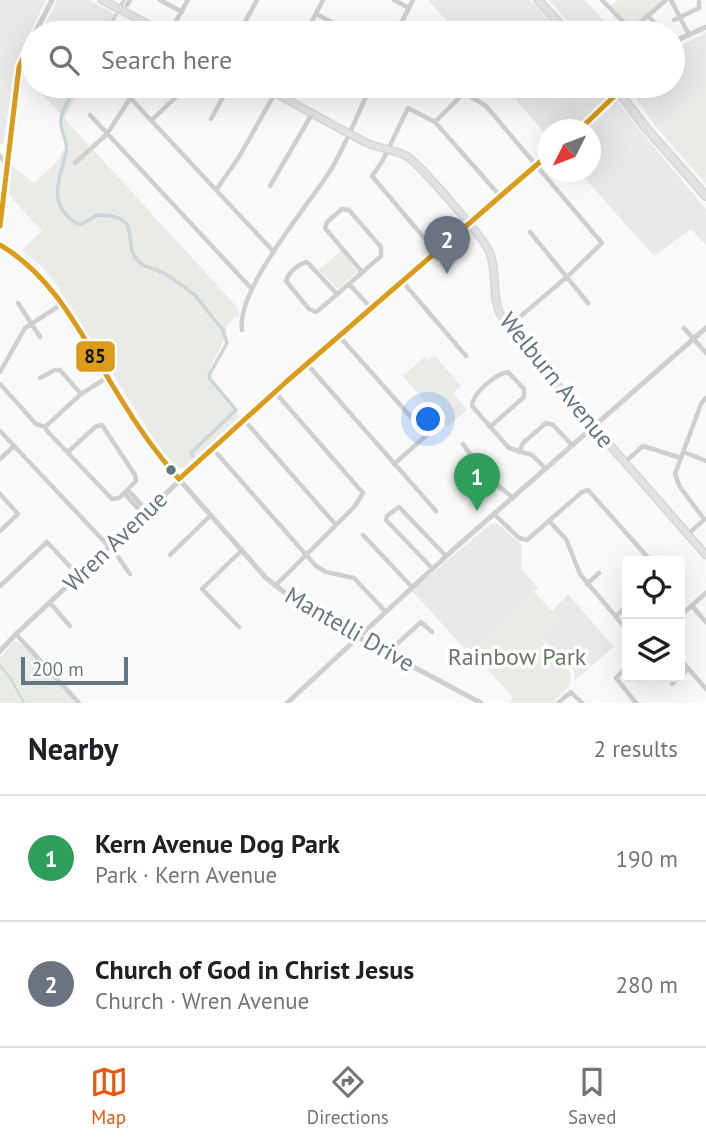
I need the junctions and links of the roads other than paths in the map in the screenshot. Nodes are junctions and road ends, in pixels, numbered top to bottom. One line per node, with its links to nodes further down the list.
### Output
1 (52, 0): 21 (street)
2 (102, 0): 20 (main road)
3 (160, 0): 15 (street)
4 (188, 0): 15 (street)
5 (257, 0): 23 (street)
6 (313, 0): 12 (street)
7 (394, 0): 14 (street)
8 (413, 0): 14 (street)
9 (538, 0): 27 (main road)
10 (669, 0): 17 (street); 18 (street)
11 (605, 1): 28 (street)
12 (322, 2): 16 (street)
13 (699, 2): 18 (street)
14 (409, 8): 26 (street)
15 (182, 12): 22 (street)
16 (316, 14): 24 (street); 25 (street)
17 (648, 16): 29 (street); 30 (street)
18 (680, 17): 19 (street); 31 (street)
19 (674, 19)
20 (139, 20)
21 (41, 21)
22 (176, 21)
23 (246, 21)
24 (312, 21)
25 (330, 21)
26 (402, 21)
27 (557, 21)
28 (621, 21)
29 (643, 21)
30 (653, 21)
31 (682, 21)
32 (685, 27): 34 (street)
33 (706, 27): 34 (street)
34 (689, 35): 35 (street)
35 (685, 37)
36 (21, 63): 57 (street)
37 (130, 98): 51 (street); 54 (street)
38 (175, 98): 51 (street)
39 (222, 98): 49 (street)
40 (272, 98): 64 (street)
41 (290, 98): 47 (main road, Welburn Avenue)
42 (366, 98): 53 (street)
43 (460, 98): 52 (street)
44 (475, 98): 61 (street)
45 (609, 98): 50 (street)
46 (626, 98): 65 (main road)
47 (312, 113): 53 (main road, Welburn Avenue); 63 (street)
48 (90, 115): 54 (street)
49 (211, 119)
50 (589, 119)
51 (152, 120): 64 (street)
52 (435, 122): 56 (street); 66 (street)
53 (349, 133): 56 (main road, Welburn Avenue); 71 (street)
54 (107, 134): 59 (street); 77 (street)
55 (0, 149): 57 (street)
56 (388, 149): 67 (main road, Welburn Avenue); 72 (street)
57 (8, 152): 60 (street)
58 (0, 156): 60 (street)
59 (75, 163)
60 (7, 165): 68 (street)
61 (538, 165): 66 (street, Wren Avenue)
62 (552, 182): 74 (street)
63 (270, 186)
64 (216, 190): 71 (street)
65 (706, 196)
66 (501, 197): 67 (street, Wren Avenue)
67 (469, 225): 72 (street, Wren Avenue); 84 (main road, Welburn Avenue)
68 (0, 226)
69 (530, 232): 74 (street)
70 (0, 244): 81 (street, Mantelli Drive)
71 (274, 252): 77 (street)
72 (436, 252): 75 (street, Wren Avenue)
73 (362, 272): 73 (street); 76 (street)
74 (568, 276): 80 (street); 84 (street)
75 (402, 281): 82 (street, Wren Avenue); 92 (street)
76 (349, 284): 78 (street); 82 (street)
77 (252, 289): 87 (street)
78 (337, 294): 78 (street)
79 (18, 303): 83 (street)
80 (588, 303)
81 (62, 304): 83 (street); 95 (street, Mantelli Drive)
82 (371, 308): 88 (street, Wren Avenue)
83 (32, 323): 89 (street); 94 (street)
84 (509, 326): 104 (main road, Welburn Avenue)
85 (684, 328): 90 (street)
86 (706, 328): 90 (street)
87 (242, 330)
88 (339, 336): 93 (street, Wren Avenue); 117 (street)
89 (40, 337)
90 (694, 339): 91 (street); 104 (street)
91 (706, 353)
92 (466, 356)
93 (307, 364): 98 (street, Wren Avenue); 117 (street)
94 (0, 372)
95 (108, 377): 99 (street); 119 (street, Mantelli Drive)
96 (40, 378): 99 (street)
97 (0, 384): 102 (street)
98 (275, 391): 101 (street, Wren Avenue); 129 (street)
99 (81, 394): 102 (street)
100 (706, 398): 111 (street)
101 (244, 420): 109 (street, Wren Avenue); 129 (street)
102 (45, 427): 112 (street)
103 (490, 427): 103 (street); 110 (street)
104 (594, 427): 107 (street); 116 (main road, Welburn Avenue)
105 (0, 431): 108 (street)
106 (463, 444): 122 (street)
107 (572, 445): 110 (street); 118 (street)
108 (14, 446): 114 (street); 133 (street)
109 (213, 449): 119 (street, Wren Avenue); 136 (street)
110 (519, 452): 118 (street)
111 (684, 452): 113 (street); 115 (street)
112 (68, 453): 120 (street); 120 (street)
113 (681, 458): 116 (street); 127 (street)
114 (0, 459)
115 (706, 461)
116 (625, 462): 131 (main road, Welburn Avenue)
117 (394, 464): 123 (street)
118 (545, 468): 122 (street)
119 (180, 480): 124 (street, Wren Avenue); 126 (street, Mantelli Drive)
120 (126, 491): 124 (street)
121 (0, 494): 130 (street)
122 (512, 497): 125 (street)
123 (436, 511)
124 (145, 512): 133 (street, Wren Avenue)
125 (493, 513): 128 (street); 138 (street)
126 (211, 515): 134 (street, Mantelli Drive); 135 (street)
127 (705, 519): 131 (street)
128 (550, 521): 139 (street); 144 (street)
129 (336, 525): 136 (street)
130 (0, 531)
131 (688, 534): 137 (main road, Welburn Avenue)
132 (363, 535): 147 (street)
133 (109, 547): 142 (street); 143 (street, Wren Avenue)
134 (242, 550): 146 (street, Mantelli Drive); 158 (street)
135 (170, 555)
136 (305, 555): 146 (street); 151 (street)
137 (706, 555)
138 (446, 556): 140 (street); 140 (street)
139 (647, 556)
140 (432, 568): 147 (street)
141 (599, 573): 144 (street)
142 (130, 574)
143 (79, 576): 145 (street); 149 (street, Wren Avenue)
144 (587, 584): 154 (street)
145 (0, 586)
146 (275, 586): 161 (street, Mantelli Drive)
147 (412, 587): 151 (street)
148 (706, 593): 150 (street)
149 (50, 603): 157 (street); 160 (street, Wren Avenue)
150 (692, 606): 153 (street); 155 (street)
151 (385, 611): 161 (street)
152 (622, 611): 154 (street)
153 (685, 612)
154 (616, 617): 156 (street)
155 (706, 622)
156 (622, 624)
157 (70, 626)
158 (239, 627)
159 (432, 632): 163 (street)
160 (16, 634): 162 (street, Wren Avenue); 172 (street)
161 (358, 637): 163 (street, Mantelli Drive); 173 (street)
162 (1, 649)
163 (387, 653): 171 (street, Mantelli Drive)
164 (685, 665): 165 (street)
165 (688, 669): 167 (street); 170 (street)
166 (622, 671): 176 (street)
167 (685, 672)
168 (674, 682): 169 (street)
169 (672, 684)
170 (706, 689)
171 (477, 702)
172 (79, 703)
173 (287, 703)
174 (558, 703): 175 (street)
175 (582, 703)
176 (636, 703)

